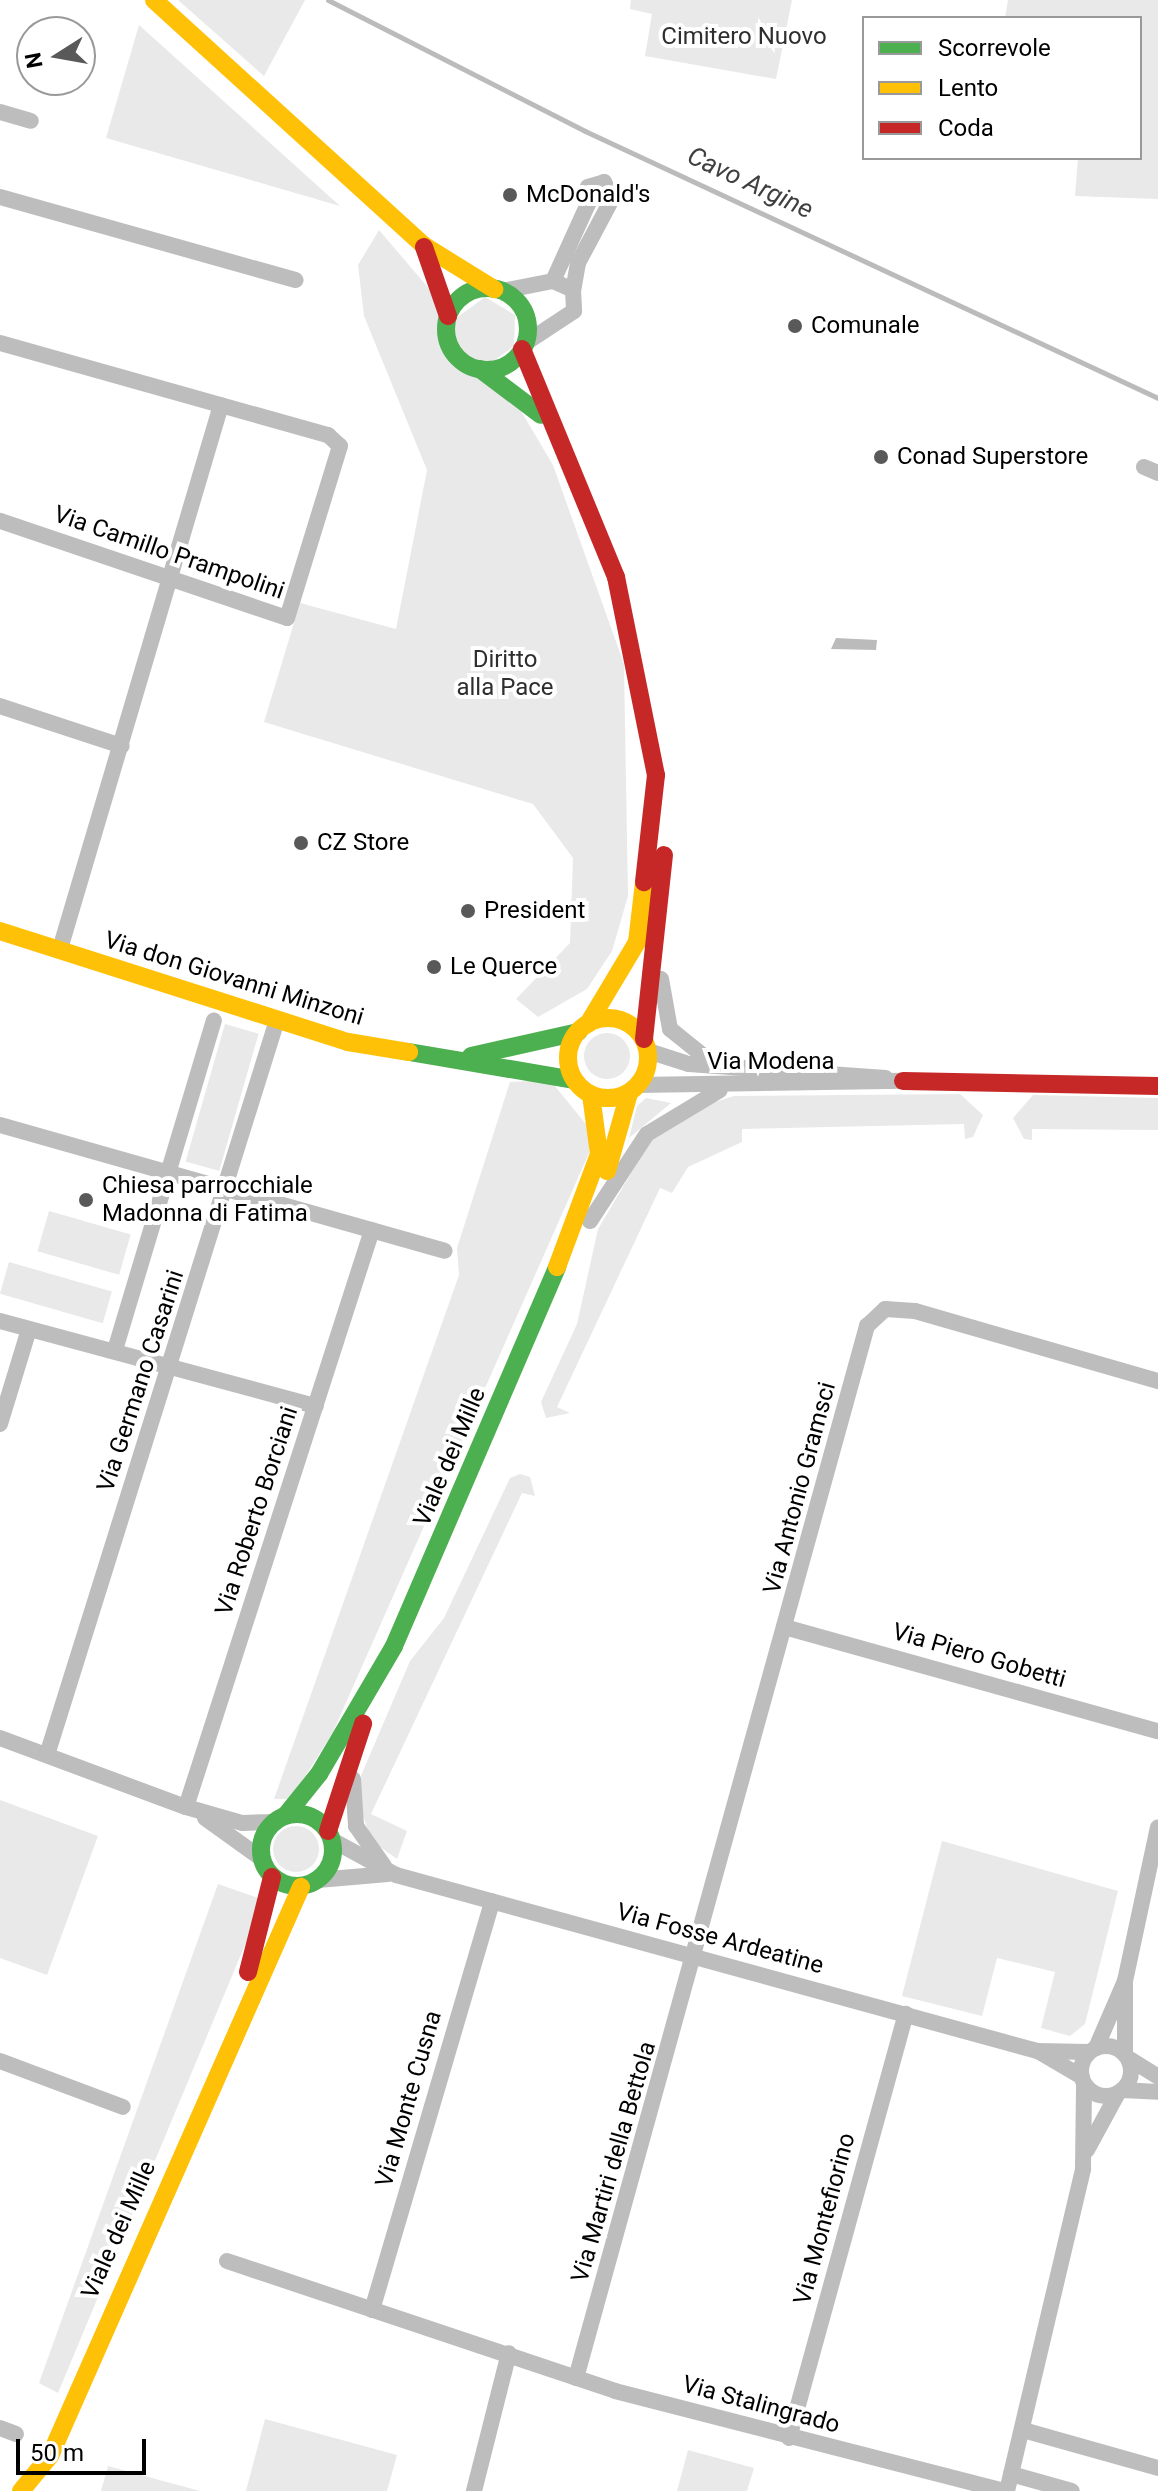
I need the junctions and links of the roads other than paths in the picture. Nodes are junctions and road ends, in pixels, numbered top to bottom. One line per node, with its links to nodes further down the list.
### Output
1 (154, 0): 5 (main road)
2 (0, 112): 3 (street)
3 (31, 121)
4 (0, 197): 6 (street)
5 (423, 245): 8 (main road); 10 (main road)
6 (296, 280)
7 (553, 281): 8 (street); 9 (street); 9 (street)
8 (498, 290): 10 (main road); 12 (main road)
9 (573, 290): 12 (street)
10 (448, 316): 13 (main road)
11 (0, 343): 14 (street)
12 (523, 346): 13 (main road); 15 (main road)
13 (480, 369): 15 (main road)
14 (221, 405): 17 (street); 17 (street, Via Camillo Prampolini)
15 (548, 422): 20 (main road)
16 (0, 521): 17 (street, Via Camillo Prampolini)
17 (171, 576): 19 (street)
18 (0, 706): 19 (street)
19 (122, 746): 23 (street)
20 (656, 804): 21 (main road, Viale dei Mille); 26 (main road)
21 (662, 916): 27 (main road, Viale dei Mille); 29 (street, Via Modena)
22 (0, 931): 23 (main road, Via don Giovanni Minzoni)
23 (60, 949): 24 (main road, Via don Giovanni Minzoni)
24 (277, 1020): 28 (main road, Via don Giovanni Minzoni); 38 (street, Via Germano Casarini)
25 (214, 1021): 37 (street)
26 (583, 1028): 27 (main road); 28 (main road, Via don Giovanni Minzoni); 30 (main road)
27 (646, 1045): 29 (street, Via Modena); 34 (main road, Viale dei Mille)
28 (457, 1059): 30 (main road, Via don Giovanni Minzoni)
29 (723, 1065): 31 (street, Via Modena)
30 (574, 1080): 35 (main road)
31 (903, 1081): 32 (main road, Via Modena); 33 (street, Via Modena)
32 (1158, 1086)
33 (725, 1087): 34 (street, Via Modena); 39 (street, Viale dei Mille)
34 (634, 1089): 35 (main road); 39 (main road, Viale dei Mille)
35 (591, 1095): 42 (main road, Viale dei Mille)
36 (0, 1125): 37 (street)
37 (168, 1171): 38 (street); 45 (street)
38 (227, 1189): 40 (street); 46 (street, Via Germano Casarini)
39 (590, 1221): 42 (main road, Viale dei Mille)
40 (372, 1230): 41 (street); 48 (street, Via Roberto Borciani)
41 (445, 1251)
42 (550, 1287): 51 (main road, Viale dei Mille)
43 (0, 1321): 44 (street)
44 (29, 1329): 45 (street); 49 (street)
45 (115, 1350): 46 (street)
46 (171, 1365): 48 (street); 55 (street, Via Germano Casarini)
47 (1158, 1381): 50 (street, Via Antonio Gramsci)
48 (316, 1406): 56 (street, Via Roberto Borciani)
49 (0, 1424)
50 (788, 1628): 52 (street, Via Piero Gobetti); 65 (street, Via Antonio Gramsci)
51 (394, 1646): 54 (main road, Viale dei Mille); 57 (main road, Viale dei Mille)
52 (1158, 1731)
53 (0, 1738): 55 (street)
54 (355, 1744): 59 (main road, Viale dei Mille); 61 (street)
55 (47, 1755): 56 (street)
56 (186, 1807): 57 (street); 60 (street)
57 (280, 1819): 59 (main road); 60 (main road, Viale dei Mille)
58 (1158, 1827): 66 (street)
59 (330, 1836): 61 (street, Via Fosse Ardeatine); 63 (main road, Viale dei Mille)
60 (262, 1859): 62 (main road)
61 (391, 1874): 63 (street, Via Fosse Ardeatine); 64 (street, Via Fosse Ardeatine)
62 (272, 1877): 63 (main road); 68 (main road, Viale dei Mille)
63 (310, 1883): 68 (main road, Viale dei Mille)
64 (492, 1901): 65 (street, Via Fosse Ardeatine); 80 (street, Via Monte Cusna)
65 (698, 1958): 67 (street, Via Fosse Ardeatine); 82 (street, Via Martiri della Bettola)
66 (1125, 1981): 69 (street); 71 (street)
67 (906, 2014): 70 (street, Via Fosse Ardeatine); 84 (street, Via Montefiorino)
68 (235, 2025): 85 (main road, Viale dei Mille)
69 (1092, 2050): 70 (street, Via Fosse Ardeatine); 71 (street); 74 (street)
70 (1037, 2051): 74 (street, Via Fosse Ardeatine)
71 (1126, 2056): 73 (street); 75 (street)
72 (0, 2061): 77 (street)
73 (1158, 2077)
74 (1083, 2080): 75 (street); 78 (street)
75 (1120, 2092): 76 (street); 78 (street)
76 (1158, 2092)
77 (123, 2107)
78 (1086, 2152): 83 (street)
79 (227, 2261): 80 (street, Via Stalingrado)
80 (372, 2310): 81 (street, Via Stalingrado)
81 (509, 2353): 82 (street, Via Stalingrado); 90 (street)
82 (576, 2378): 84 (street, Via Stalingrado)
83 (1023, 2430): 86 (street); 87 (street)
84 (789, 2438): 87 (street, Via Stalingrado)
85 (50, 2456): 88 (main road, Viale dei Mille); 89 (main road, Viale dei Mille)
86 (1158, 2468)
87 (1007, 2485): 91 (street, Via Stalingrado)
88 (21, 2491)
89 (49, 2491)
90 (474, 2491)
91 (1072, 2491)

